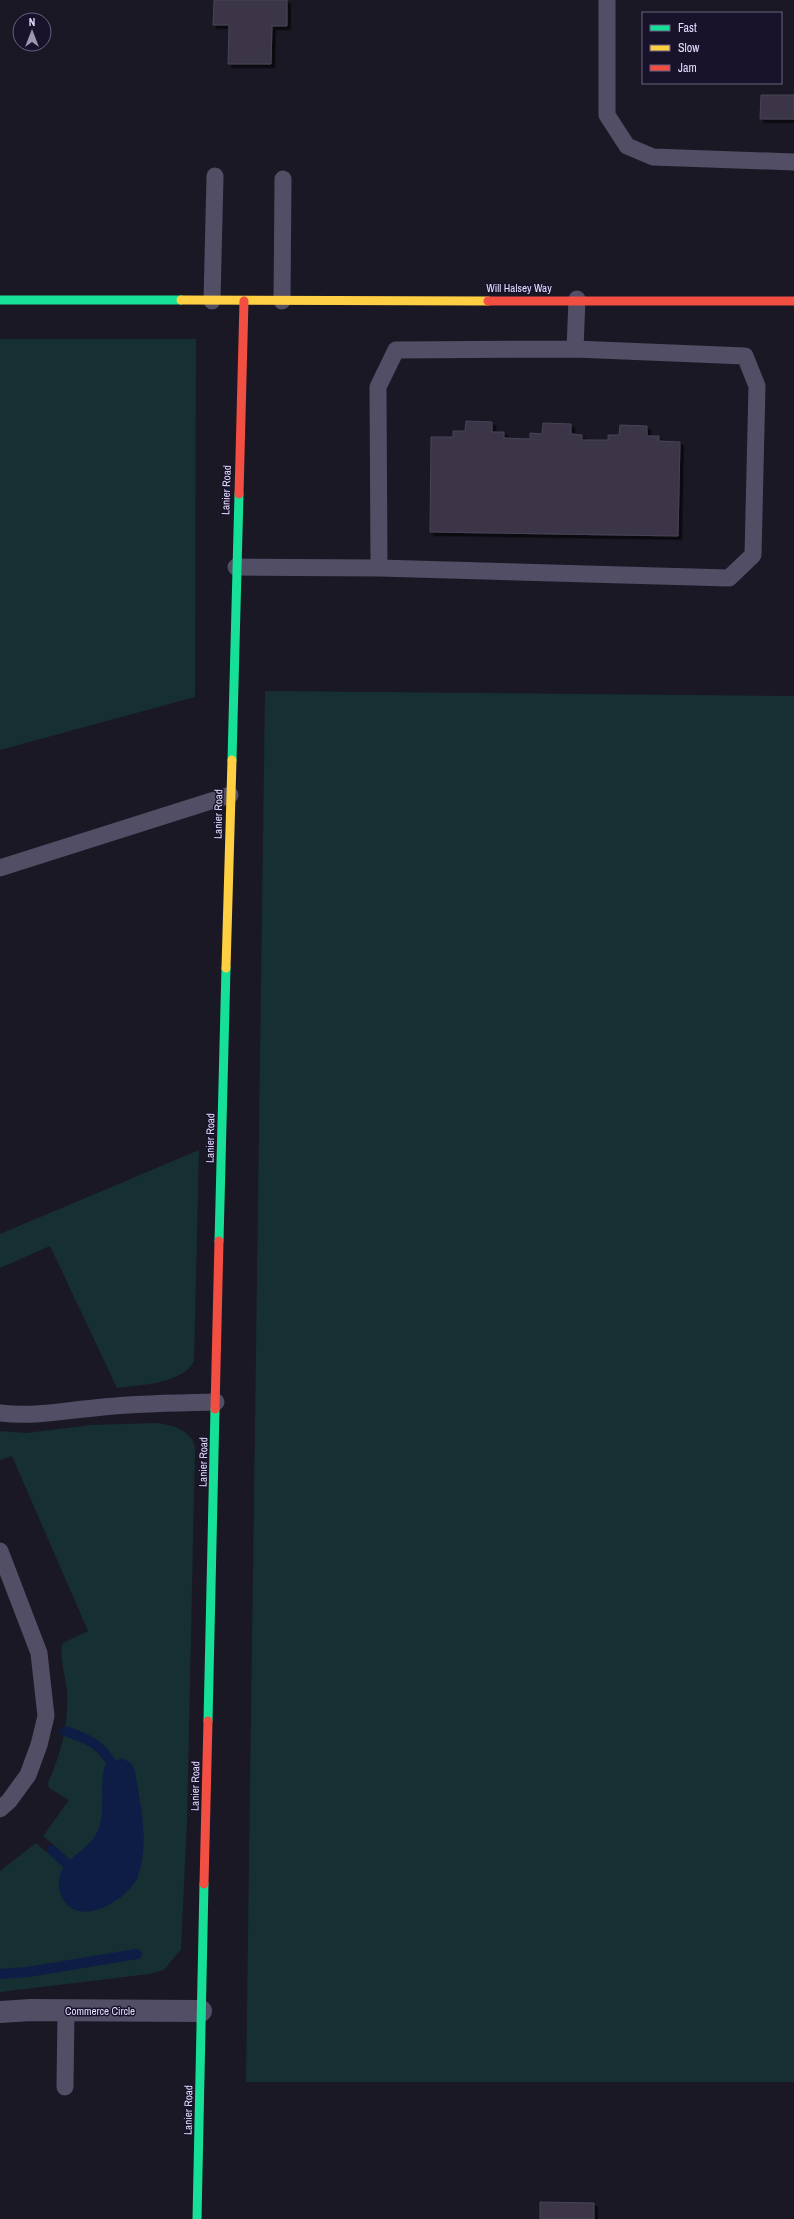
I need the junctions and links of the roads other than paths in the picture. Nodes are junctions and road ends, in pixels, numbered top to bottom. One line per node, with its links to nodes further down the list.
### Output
1 (607, 0): 2 (lane)
2 (794, 162)
3 (215, 176): 7 (lane)
4 (283, 179): 9 (lane)
5 (577, 299): 9 (street, Will Halsey Way); 10 (street, Will Halsey Way); 11 (lane)
6 (0, 300): 7 (street)
7 (212, 301): 8 (street)
8 (244, 301): 9 (street, Will Halsey Way); 12 (street, Lanier Road)
9 (282, 301)
10 (794, 301)
11 (575, 349): 13 (lane); 13 (lane)
12 (236, 566): 13 (lane); 14 (street, Lanier Road)
13 (379, 568)
14 (230, 795): 15 (lane); 16 (street, Lanier Road)
15 (0, 868)
16 (216, 1402): 17 (lane); 21 (street, Lanier Road)
17 (0, 1413)
18 (0, 1551): 19 (lane)
19 (0, 1809)
20 (66, 2011): 21 (street, Commerce Circle); 22 (street, Commerce Circle); 23 (lane)
21 (201, 2011): 24 (street, Lanier Road)
22 (0, 2012)
23 (66, 2087)
24 (197, 2219)

